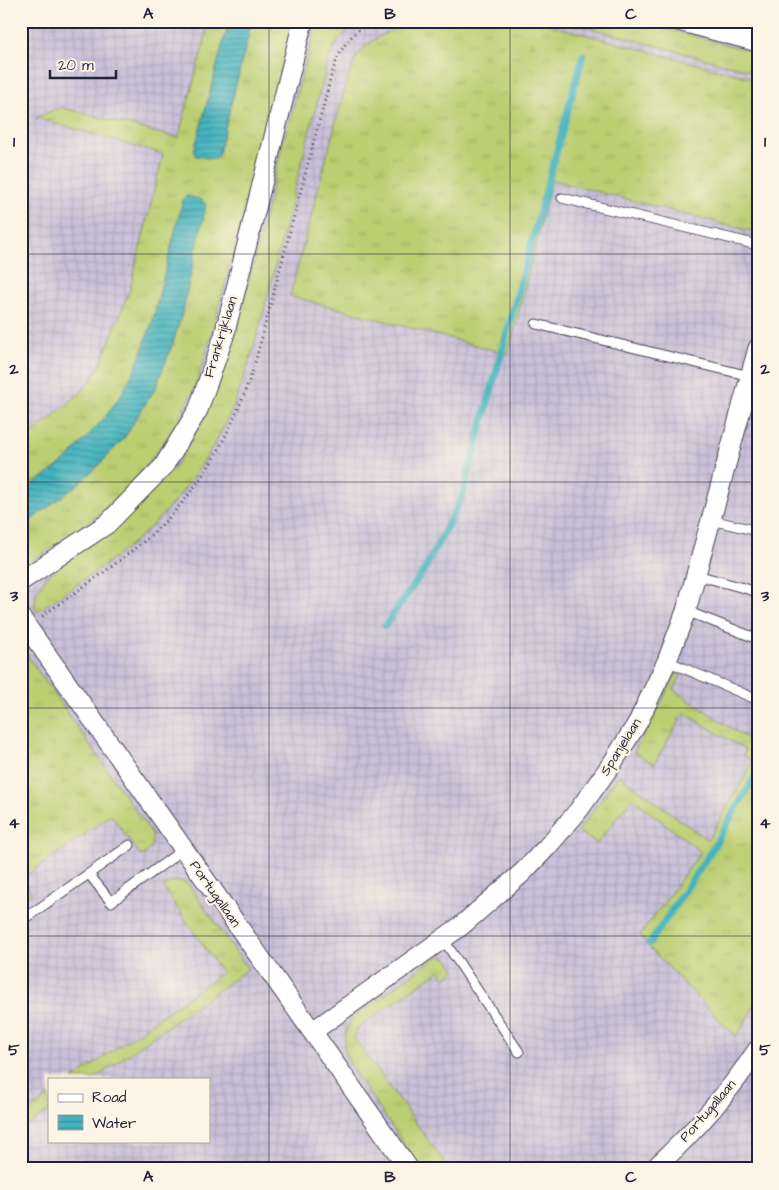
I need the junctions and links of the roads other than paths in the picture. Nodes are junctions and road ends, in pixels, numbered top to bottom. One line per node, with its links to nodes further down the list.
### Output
1 (303, 21): 13 (street, Frankrijklaan)
2 (679, 21): 3 (street)
3 (758, 42)
4 (562, 198): 5 (lane)
5 (758, 245)
6 (536, 324): 8 (lane)
7 (758, 348): 8 (street, Spanjelaan)
8 (750, 376): 9 (street, Spanjelaan)
9 (751, 398): 10 (street, Spanjelaan)
10 (712, 520): 11 (lane); 12 (street, Spanjelaan)
11 (758, 531)
12 (696, 575): 14 (lane); 15 (street, Spanjelaan)
13 (21, 581)
14 (758, 592)
15 (686, 611): 17 (lane); 18 (street, Spanjelaan)
16 (21, 618): 21 (street, Portugallaan)
17 (758, 639)
18 (667, 661): 19 (lane); 24 (street, Spanjelaan)
19 (758, 700)
20 (130, 845): 22 (lane)
21 (184, 849): 22 (lane); 25 (street, Portugallaan)
22 (89, 874): 23 (lane)
23 (21, 922)
24 (443, 939): 25 (street, Spanjelaan); 27 (lane)
25 (313, 1032): 28 (street, Portugallaan)
26 (758, 1050): 29 (street, Portugallaan)
27 (520, 1052)
28 (409, 1169)
29 (654, 1169)

